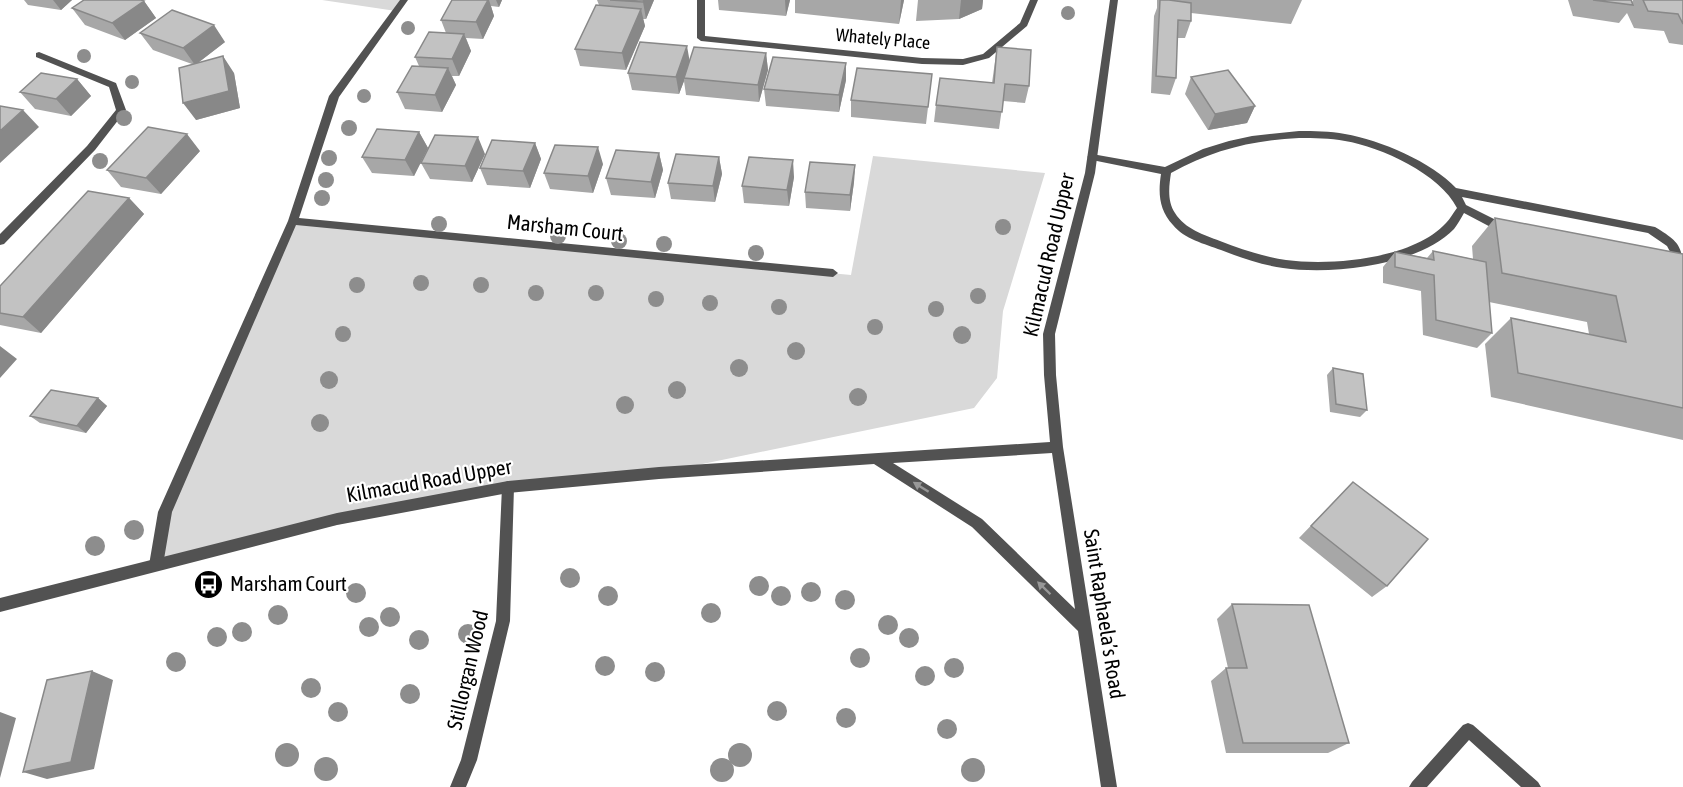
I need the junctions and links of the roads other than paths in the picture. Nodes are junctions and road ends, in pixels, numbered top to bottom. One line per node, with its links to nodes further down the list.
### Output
1 (404, 0): 10 (street)
2 (701, 0): 3 (street, Whately Place)
3 (1034, 0)
4 (1114, 0): 6 (street, Kilmacud Road Upper)
5 (39, 55): 12 (street)
6 (1092, 157): 7 (street); 15 (street, Kilmacud Road Upper)
7 (1166, 171): 8 (street); 9 (street)
8 (1456, 192): 9 (street); 14 (street)
9 (1462, 208): 11 (street)
10 (293, 221): 13 (street, Marsham Court); 18 (street)
11 (1516, 234)
12 (0, 241)
13 (833, 273)
14 (1666, 274)
15 (1057, 447): 16 (street, Kilmacud Road Upper); 20 (street, Saint Raphaela’s Road)
16 (876, 459): 17 (street, Kilmacud Road Upper); 20 (street, one-way to 16)
17 (508, 487): 18 (street, Kilmacud Road Upper); 21 (street, Stillorgan Wood)
18 (156, 565): 19 (street, Kilmacud Road Upper)
19 (0, 605)
20 (1086, 629): 22 (street, Saint Raphaela’s Road)
21 (458, 787)
22 (1109, 787)
23 (1417, 787): 24 (street)
24 (1533, 787)

